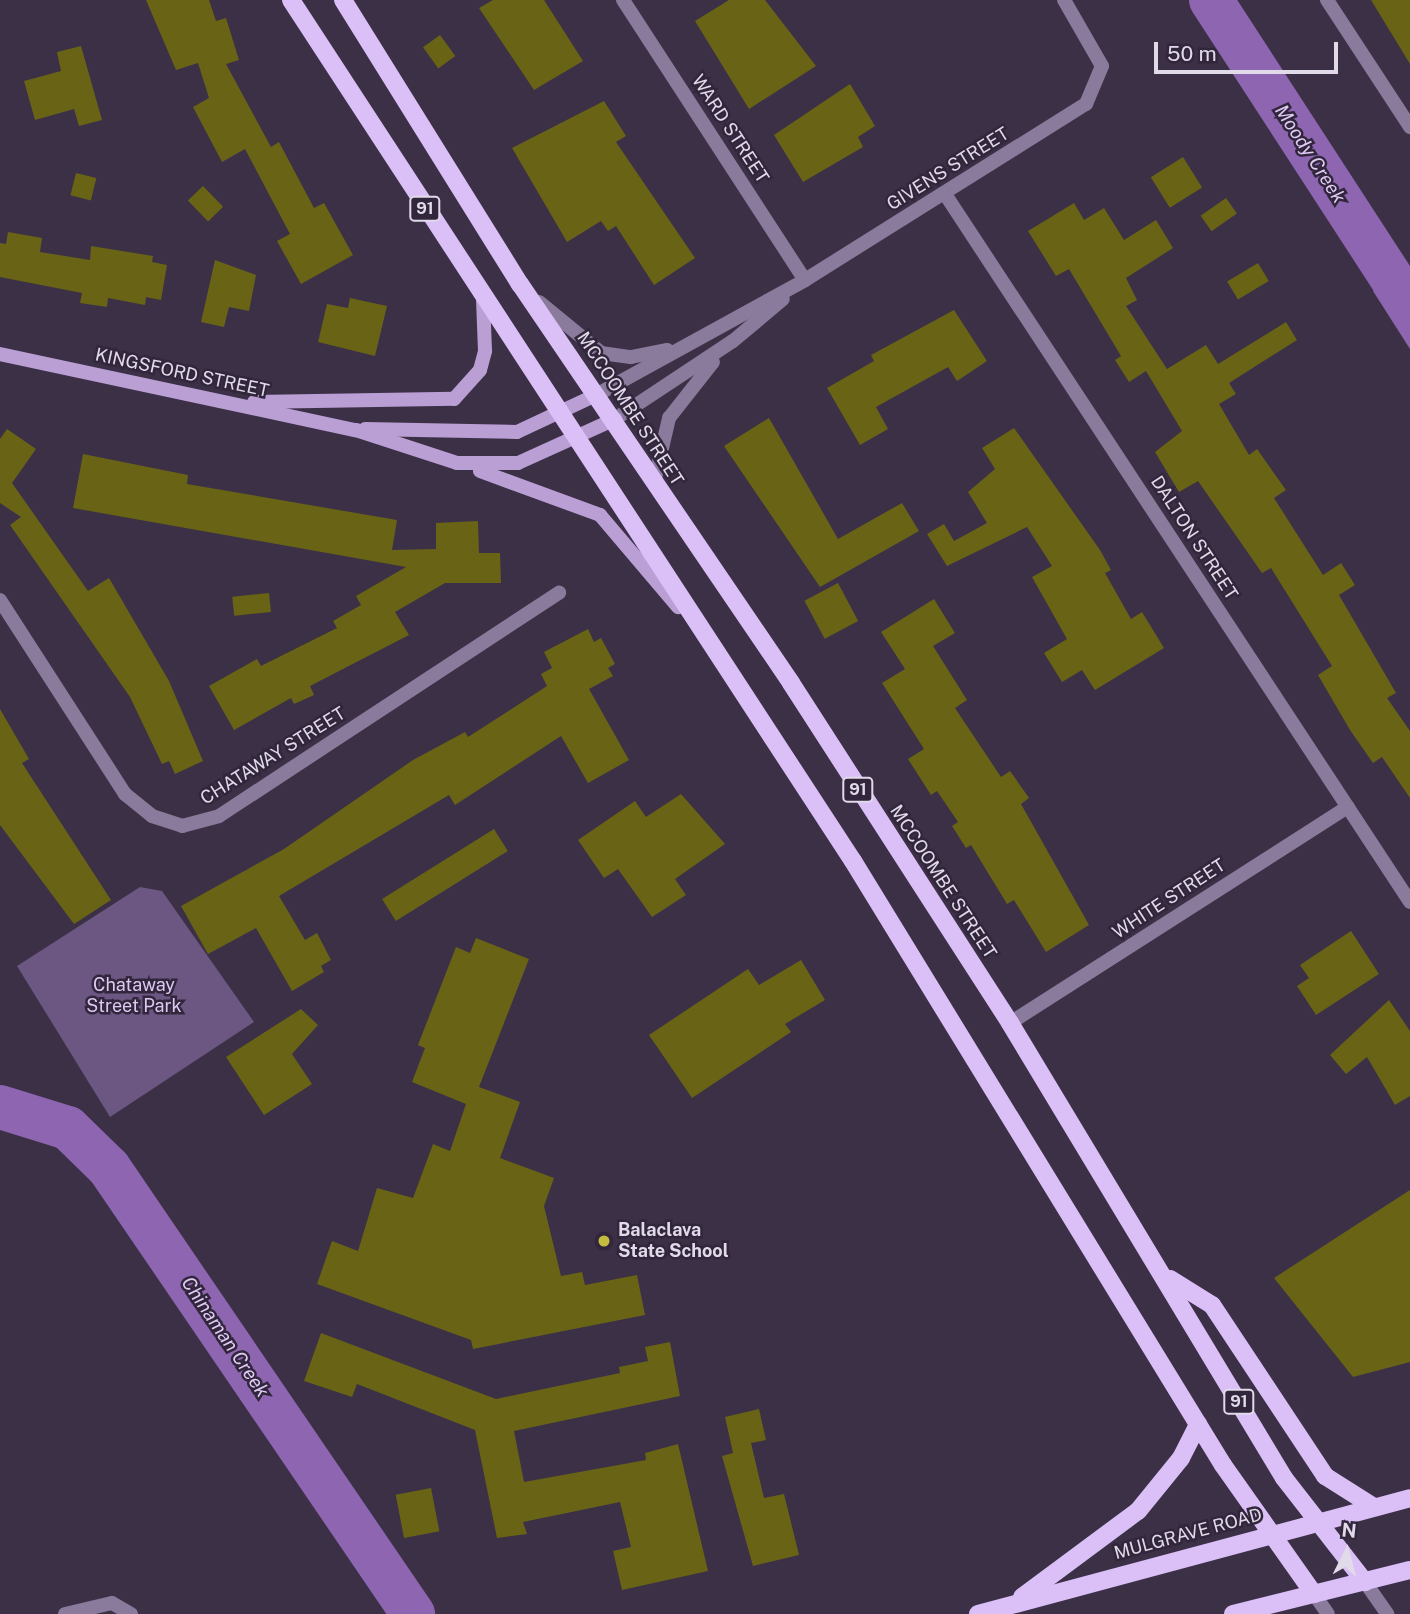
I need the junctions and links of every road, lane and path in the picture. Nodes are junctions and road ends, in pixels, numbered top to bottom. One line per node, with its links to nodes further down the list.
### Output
1 (291, 0): 10 (main road, 91)
2 (343, 0): 9 (main road, MCCOOMBE STREET / 91)
3 (623, 0): 8 (street, WARD STREET)
4 (1064, 0): 7 (street, GIVENS STREET)
5 (1327, 0): 6 (street)
6 (1410, 127)
7 (945, 194): 8 (street, GIVENS STREET); 25 (street, DALTON STREET)
8 (805, 280): 11 (street, GIVENS STREET); 12 (street, GIVENS STREET)
9 (520, 285): 12 (street, GIVENS STREET); 14 (main road, MCCOOMBE STREET / 91)
10 (483, 298): 15 (street); 16 (main road, 91)
11 (733, 341): 17 (street, GIVENS STREET); 21 (street, GIVENS STREET)
12 (680, 347): 14 (street, GIVENS STREET)
13 (0, 355): 15 (street, KINGSFORD STREET)
14 (597, 394): 16 (street, KINGSFORD STREET); 17 (main road, MCCOOMBE STREET / 91)
15 (221, 401): 18 (street, KINGSFORD STREET)
16 (563, 415): 18 (street, KINGSFORD STREET); 19 (main road, 91)
17 (615, 419): 19 (street, KINGSFORD STREET); 21 (main road, MCCOOMBE STREET / 91)
18 (356, 430): 20 (street, KINGSFORD STREET)
19 (580, 440): 20 (street, KINGSFORD STREET); 24 (main road, 91)
20 (457, 463): 24 (street)
21 (654, 483): 27 (main road, MCCOOMBE STREET / 91)
22 (559, 593): 23 (street, CHATAWAY STREET)
23 (0, 600)
24 (730, 670): 29 (main road, 91)
25 (1348, 807): 26 (street, DALTON STREET); 27 (street, WHITE STREET)
26 (1410, 902)
27 (1010, 1023): 28 (main road, MCCOOMBE STREET / 91)
28 (1167, 1277): 31 (main road); 32 (main road, MCCOOMBE STREET / 91)
29 (1198, 1424): 33 (main road, 91); 37 (main road)
30 (1410, 1498): 31 (main road, MULGRAVE ROAD)
31 (1374, 1507): 32 (main road, MULGRAVE ROAD)
32 (1318, 1521): 33 (main road, MULGRAVE ROAD); 35 (main road, MCCOOMBE STREET / 91)
33 (1271, 1533): 36 (main road, 91); 37 (main road, MULGRAVE ROAD)
34 (1410, 1570): 35 (main road)
35 (1365, 1582): 36 (main road); 43 (street, MCCOOMBE STREET)
36 (1314, 1594): 41 (main road); 42 (street)
37 (1011, 1605): 40 (main road, MULGRAVE ROAD)
38 (65, 1614): 39 (street)
39 (131, 1614)
40 (978, 1614)
41 (1233, 1614)
42 (1328, 1614)
43 (1388, 1614)

